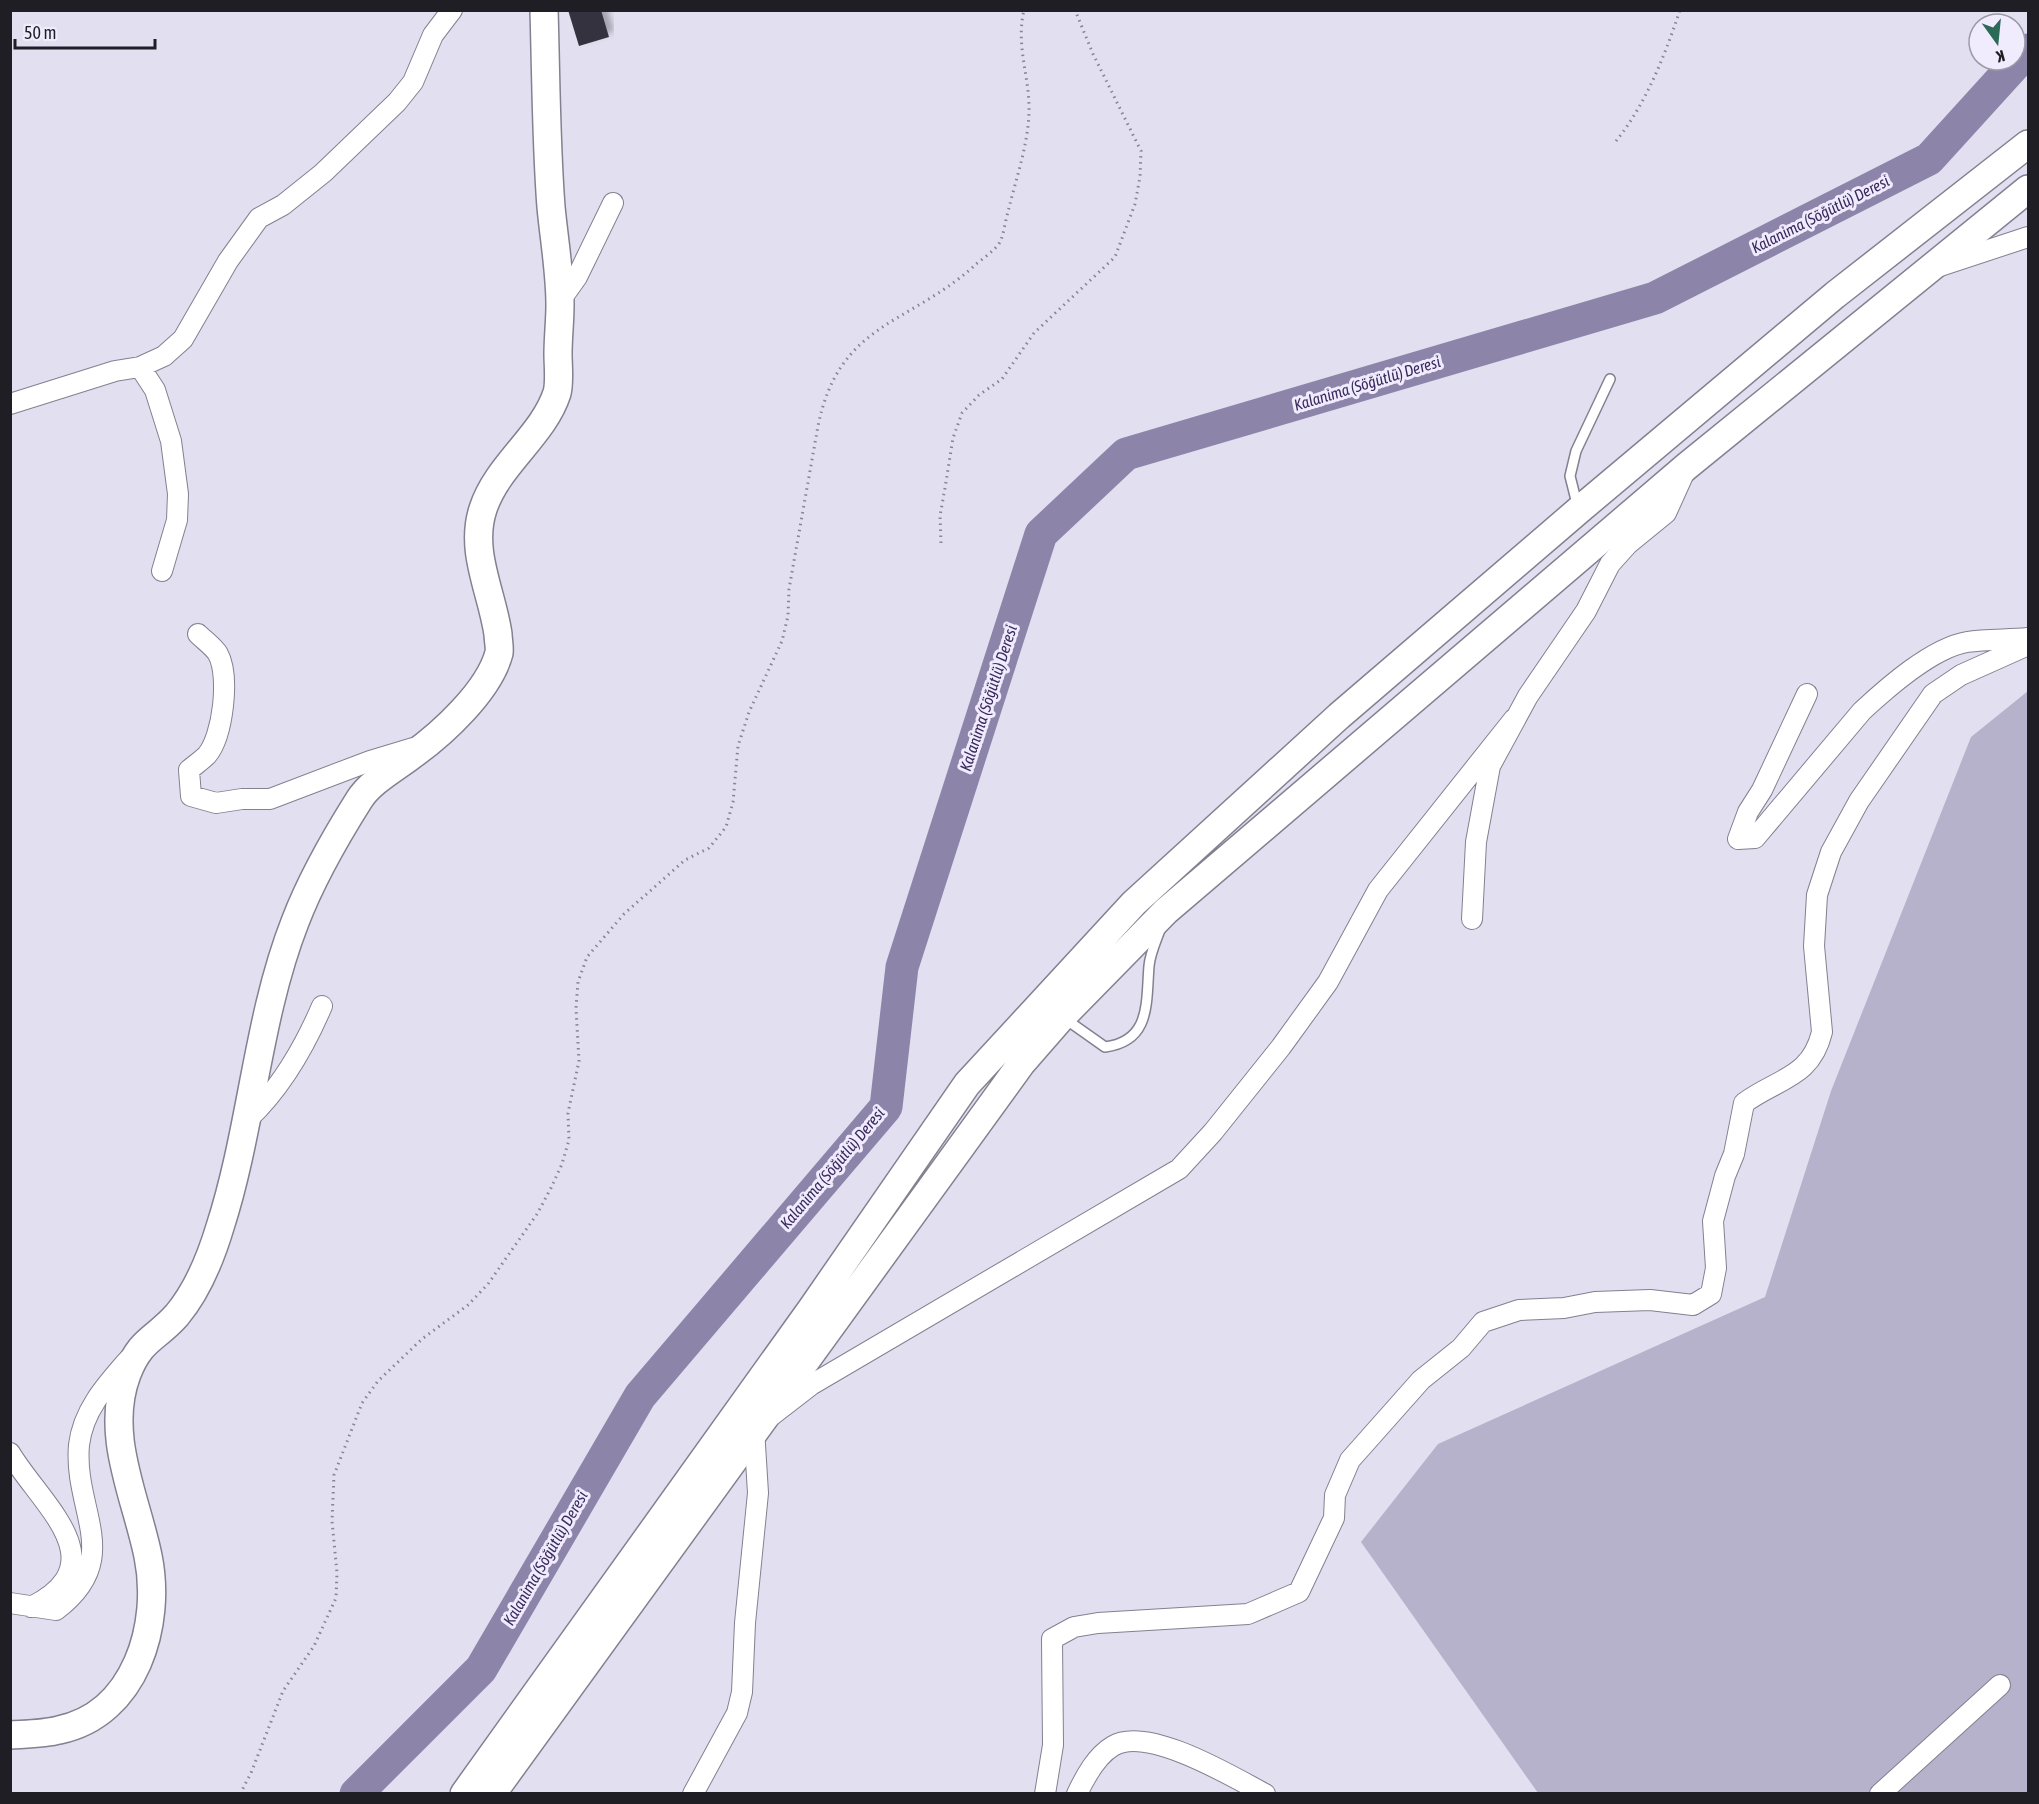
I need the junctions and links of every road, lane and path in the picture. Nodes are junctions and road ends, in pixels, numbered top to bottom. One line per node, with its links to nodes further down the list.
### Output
1 (452, 10): 13 (street)
2 (544, 10): 12 (main road)
3 (1024, 10): 38 (path)
4 (1075, 10): 18 (path)
5 (1680, 10): 6 (path)
6 (1616, 141)
7 (2028, 144): 17 (main road)
8 (2028, 189): 11 (main road)
9 (613, 203): 12 (street)
10 (2028, 237): 11 (street)
11 (1933, 268): 16 (main road)
12 (560, 301): 25 (main road)
13 (140, 367): 15 (street); 19 (street)
14 (1610, 379): 17 (lane)
15 (10, 404)
16 (1687, 466): 24 (street); 26 (main road)
17 (1579, 510): 39 (main road)
18 (941, 543)
19 (162, 571)
20 (198, 634): 25 (street)
21 (2028, 638): 23 (street)
22 (2028, 645): 42 (street)
23 (1807, 694)
24 (1514, 719): 27 (street); 32 (street)
25 (429, 743): 30 (main road)
26 (1166, 911): 29 (main road); 29 (lane)
27 (1472, 919)
28 (322, 1006): 30 (street)
29 (1062, 1017): 32 (main road)
30 (248, 1119): 31 (main road)
31 (140, 1347): 35 (street); 37 (main road)
32 (754, 1429): 40 (main road); 41 (street)
33 (10, 1453): 35 (street)
34 (10, 1603): 35 (street)
35 (31, 1607)
36 (2000, 1685): 45 (street)
37 (10, 1735)
38 (240, 1794)
39 (464, 1794)
40 (492, 1794)
41 (693, 1794)
42 (1045, 1794)
43 (1077, 1794): 44 (street)
44 (1265, 1794)
45 (1880, 1794)

